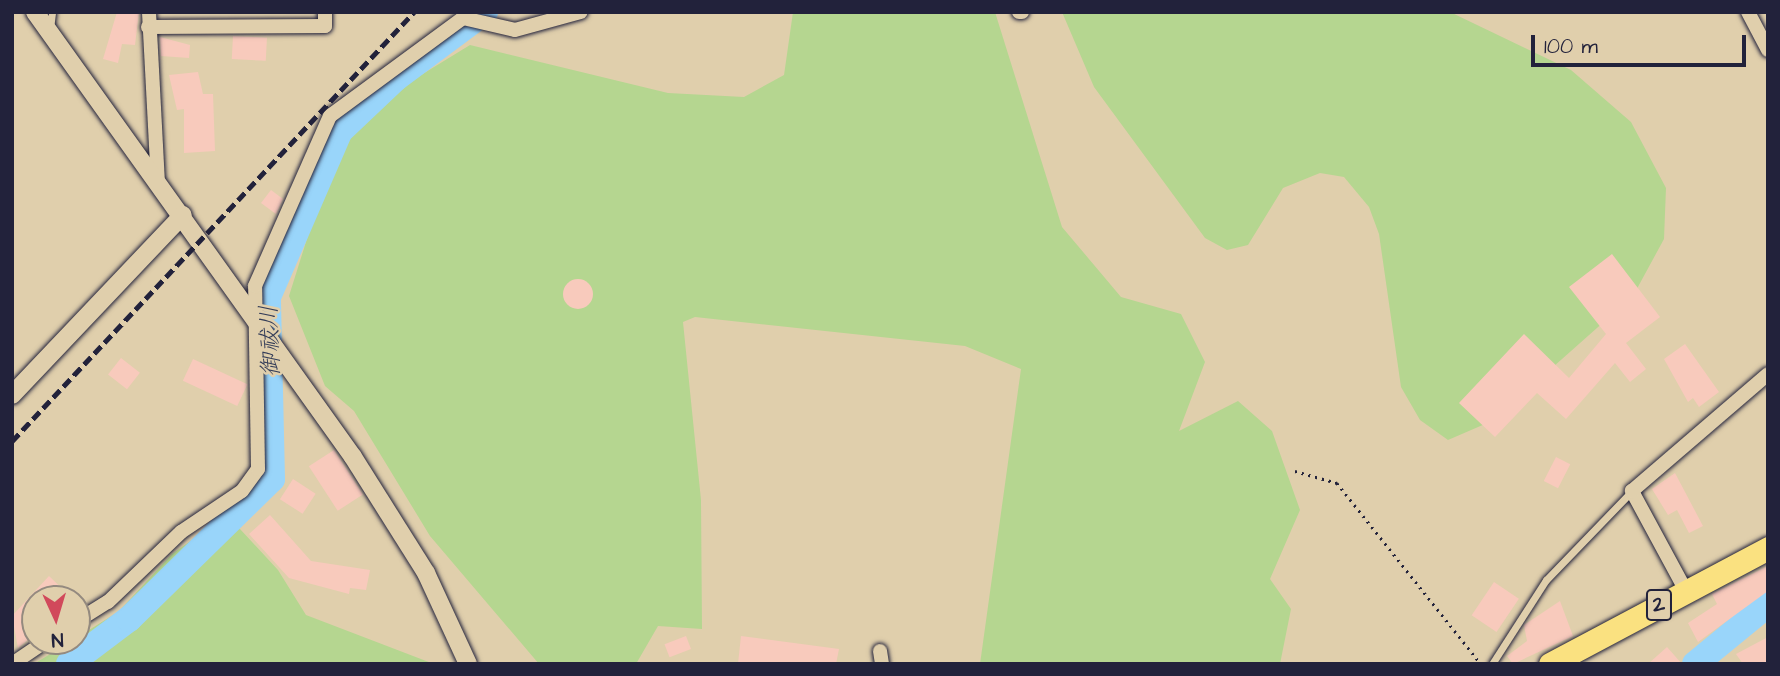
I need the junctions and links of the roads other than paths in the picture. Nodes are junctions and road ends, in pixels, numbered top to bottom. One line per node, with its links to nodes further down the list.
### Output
1 (35, 12): 7 (street)
2 (52, 12): 7 (lane)
3 (325, 12): 6 (street)
4 (581, 12): 11 (street)
5 (1748, 12): 8 (street)
6 (148, 19): 9 (street)
7 (49, 32): 9 (street)
8 (1768, 50)
9 (158, 181): 10 (street)
10 (183, 215): 11 (street); 13 (street)
11 (253, 315): 17 (street); 18 (street)
12 (1768, 374): 14 (street)
13 (12, 395)
14 (1632, 491): 16 (street); 19 (lane)
15 (1768, 548): 16 (main road, 2)
16 (1686, 591): 20 (main road, 2)
17 (91, 612)
18 (468, 664)
19 (1492, 664)
20 (1550, 664)

